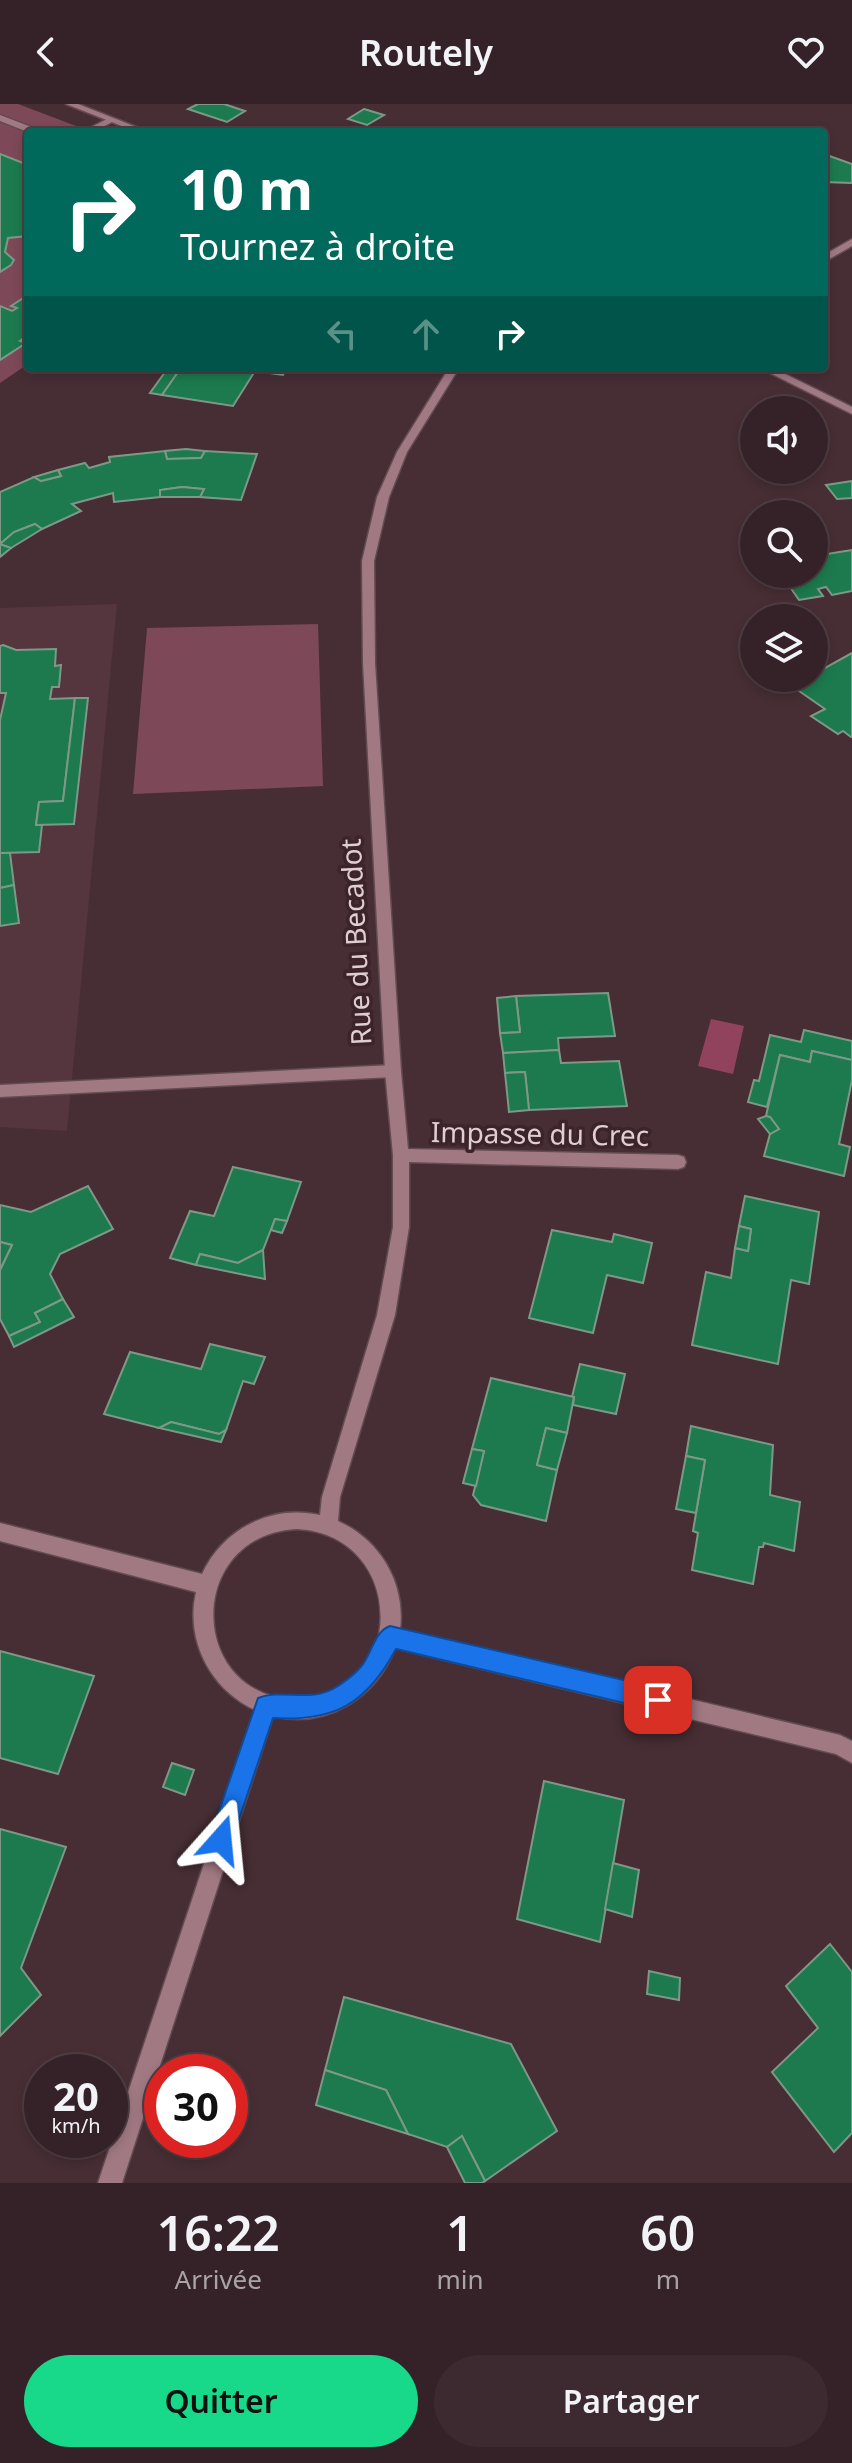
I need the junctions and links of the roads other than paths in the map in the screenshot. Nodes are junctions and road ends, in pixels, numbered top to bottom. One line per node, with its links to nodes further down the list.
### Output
1 (70, 104): 3 (street)
2 (0, 118): 4 (street)
3 (112, 120): 5 (street); 6 (street)
4 (26, 128)
5 (95, 128)
6 (134, 128)
7 (852, 242): 8 (street)
8 (828, 257)
9 (452, 372): 12 (street, Rue du Becadot)
10 (773, 372): 11 (street)
11 (852, 411)
12 (393, 1071): 13 (street); 14 (street, Rue du Becadot)
13 (0, 1091)
14 (401, 1155): 15 (street, Impasse du Crec); 16 (street, Rue du Becadot)
15 (678, 1162)
16 (328, 1524): 18 (street); 19 (street)
17 (0, 1532): 18 (street)
18 (207, 1585): 20 (street)
19 (390, 1637): 20 (street); 21 (street)
20 (266, 1706): 22 (street)
21 (852, 1753)
22 (110, 2183)

